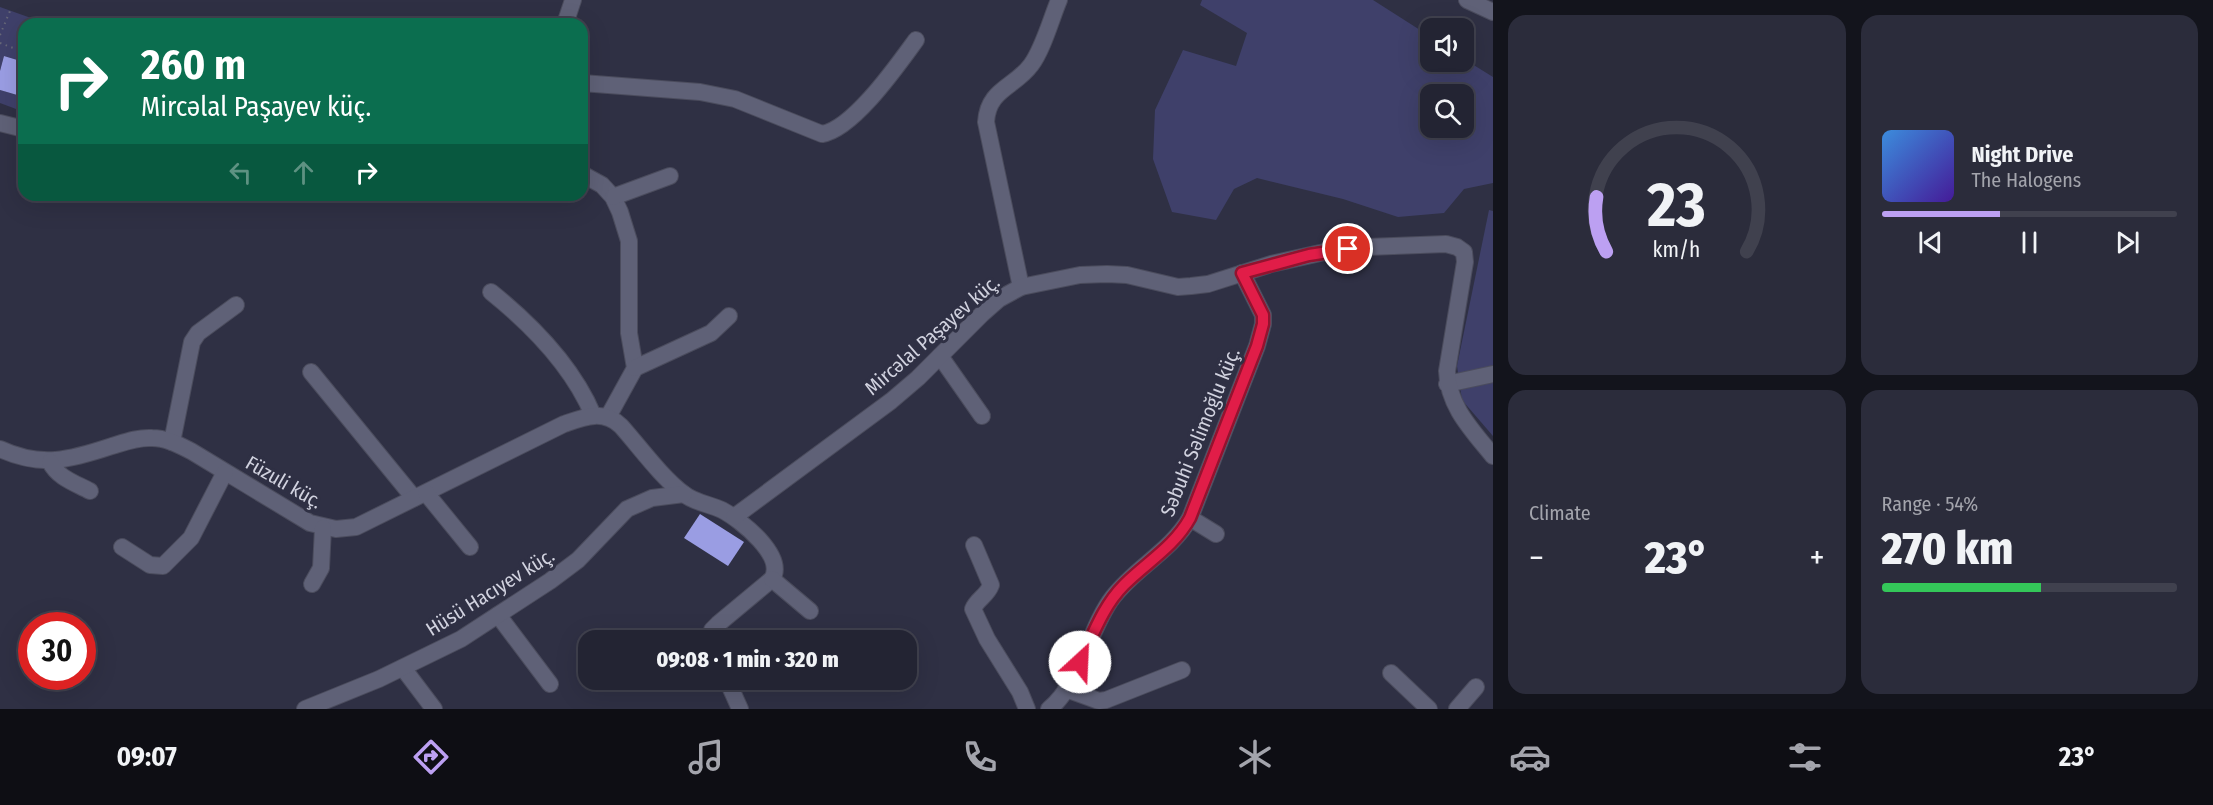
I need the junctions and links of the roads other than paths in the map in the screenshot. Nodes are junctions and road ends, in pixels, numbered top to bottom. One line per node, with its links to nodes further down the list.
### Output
1 (573, 0): 5 (street)
2 (1059, 0): 14 (street)
3 (1467, 0): 4 (street)
4 (1493, 12)
5 (567, 18)
6 (916, 40): 7 (street)
7 (588, 83)
8 (0, 123): 9 (street)
9 (18, 128)
10 (670, 176): 12 (street)
11 (588, 177): 12 (street)
12 (614, 197): 19 (street)
13 (1242, 273): 14 (street, Mircəlal Paşayev küç.); 22 (street, Mircəlal Paşayev küç.); 34 (street, Səbuhi Səlimoğlu küç.)
14 (1021, 287): 18 (street, Mircəlal Paşayev küç.)
15 (491, 292): 23 (street)
16 (236, 305): 25 (street)
17 (729, 316): 19 (street)
18 (940, 356): 24 (street); 33 (street, Mircəlal Paşayev küç.)
19 (635, 368): 23 (street)
20 (311, 372): 32 (street)
21 (1493, 374): 22 (street)
22 (1447, 384): 27 (street, Mircəlal Paşayev küç.)
23 (601, 416): 31 (street); 32 (street, Füzuli küç.)
24 (982, 416)
25 (172, 442): 28 (street, Füzuli küç.); 29 (street, Füzuli küç.)
26 (0, 448): 28 (street, Füzuli küç.)
27 (1493, 456)
28 (50, 462): 30 (street)
29 (225, 472): 35 (street, Füzuli küç.); 38 (street)
30 (90, 491)
31 (684, 494): 33 (street); 43 (street, Hüsü Hacıyev küç.)
32 (420, 495): 35 (street, Füzuli küç.); 39 (street)
33 (734, 517): 40 (street)
34 (1190, 518): 36 (street); 50 (street, Səbuhi Səlimoğlu küç.)
35 (323, 528): 41 (street)
36 (1216, 534)
37 (974, 545): 55 (street)
38 (122, 547)
39 (471, 547)
40 (772, 579): 42 (street); 44 (street)
41 (312, 584)
42 (810, 611)
43 (498, 615): 45 (street, Hüsü Hacıyev küç.); 48 (street)
44 (712, 630)
45 (403, 668): 53 (street, Hüsü Hacıyev küç.); 54 (street)
46 (1182, 669): 50 (street)
47 (1391, 673): 57 (street)
48 (550, 684)
49 (1476, 687): 58 (street)
50 (1066, 689): 56 (street, Səbuhi Səlimoğlu küç.)
51 (730, 690): 52 (street)
52 (735, 707)
53 (305, 709)
54 (434, 709)
55 (1027, 709)
56 (1049, 709)
57 (1429, 709)
58 (1457, 709)

